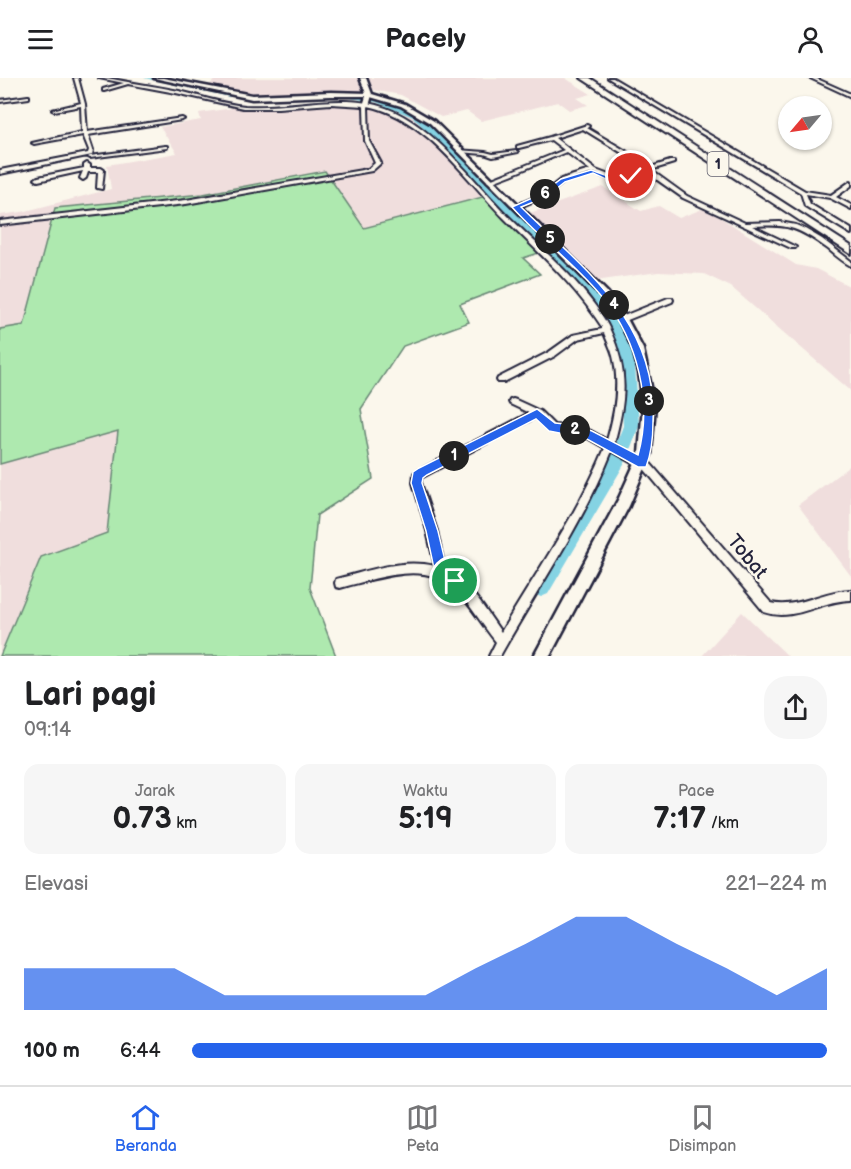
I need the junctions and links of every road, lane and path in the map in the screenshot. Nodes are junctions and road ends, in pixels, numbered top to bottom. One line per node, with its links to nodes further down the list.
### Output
1 (76, 78): 15 (street)
2 (101, 78): 9 (street)
3 (156, 78): 13 (street)
4 (363, 78): 13 (main road)
5 (585, 78): 44 (highway, 1)
6 (595, 78): 42 (highway, 1)
7 (610, 78): 35 (street)
8 (812, 78): 11 (street)
9 (130, 84): 10 (street); 13 (street)
10 (104, 90)
11 (851, 96)
12 (28, 97): 14 (street)
13 (368, 100): 23 (main road); 39 (street); 48 (street)
14 (0, 101)
15 (83, 104): 16 (street); 18 (street)
16 (54, 110)
17 (182, 119): 18 (street)
18 (85, 134): 20 (street); 24 (street)
19 (552, 138): 22 (street); 23 (street); 27 (street)
20 (34, 143)
21 (165, 147): 24 (street)
22 (567, 150): 28 (street); 32 (street)
23 (459, 151): 32 (main road)
24 (89, 156): 26 (street); 29 (street)
25 (672, 162): 27 (street)
26 (86, 169): 30 (street); 31 (street); 34 (street)
27 (647, 170): 28 (street); 40 (street)
28 (594, 171): 37 (street)
29 (0, 172)
30 (83, 178)
31 (38, 179)
32 (490, 181): 37 (main road)
33 (851, 183): 36 (street)
34 (100, 188)
35 (803, 192): 36 (street); 41 (street)
36 (832, 197): 38 (street)
37 (516, 207): 47 (main road)
38 (851, 207)
39 (0, 223)
40 (745, 224): 43 (street); 45 (street)
41 (851, 232)
42 (851, 242)
43 (793, 247)
44 (851, 250)
45 (851, 264)
46 (670, 300): 47 (street)
47 (623, 319): 53 (main road)
48 (606, 330): 49 (street); 52 (street)
49 (501, 380)
50 (513, 402): 51 (street, Tobat)
51 (537, 413): 52 (street, Tobat); 54 (street)
52 (614, 448): 53 (street, Tobat); 57 (street)
53 (642, 463): 56 (street, Tobat); 59 (main road)
54 (441, 573): 55 (street); 57 (street)
55 (340, 583)
56 (851, 595)
57 (502, 642): 58 (street)
58 (494, 656)
59 (542, 656)

